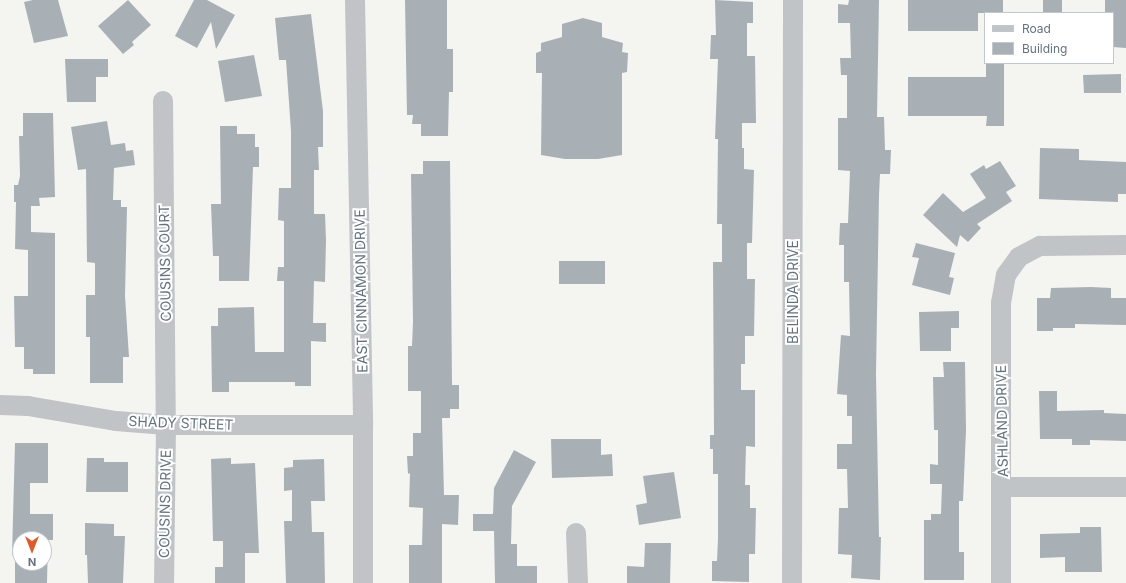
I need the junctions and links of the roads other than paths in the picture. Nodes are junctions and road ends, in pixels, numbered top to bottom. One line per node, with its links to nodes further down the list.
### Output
1 (355, 0): 7 (street, EAST CINNAMON DRIVE)
2 (793, 0): 14 (street, BELINDA DRIVE)
3 (163, 101): 6 (street, COUSINS COURT)
4 (1126, 245): 8 (street, ASHLAND DRIVE)
5 (0, 405): 6 (street, SHADY STREET)
6 (166, 425): 7 (street, SHADY STREET); 11 (street, COUSINS DRIVE)
7 (363, 425): 12 (street, EAST CINNAMON DRIVE)
8 (1003, 487): 9 (street); 15 (street, ASHLAND DRIVE)
9 (1126, 487)
10 (576, 534): 13 (street)
11 (164, 583)
12 (363, 583)
13 (578, 583)
14 (792, 583)
15 (1001, 583)

